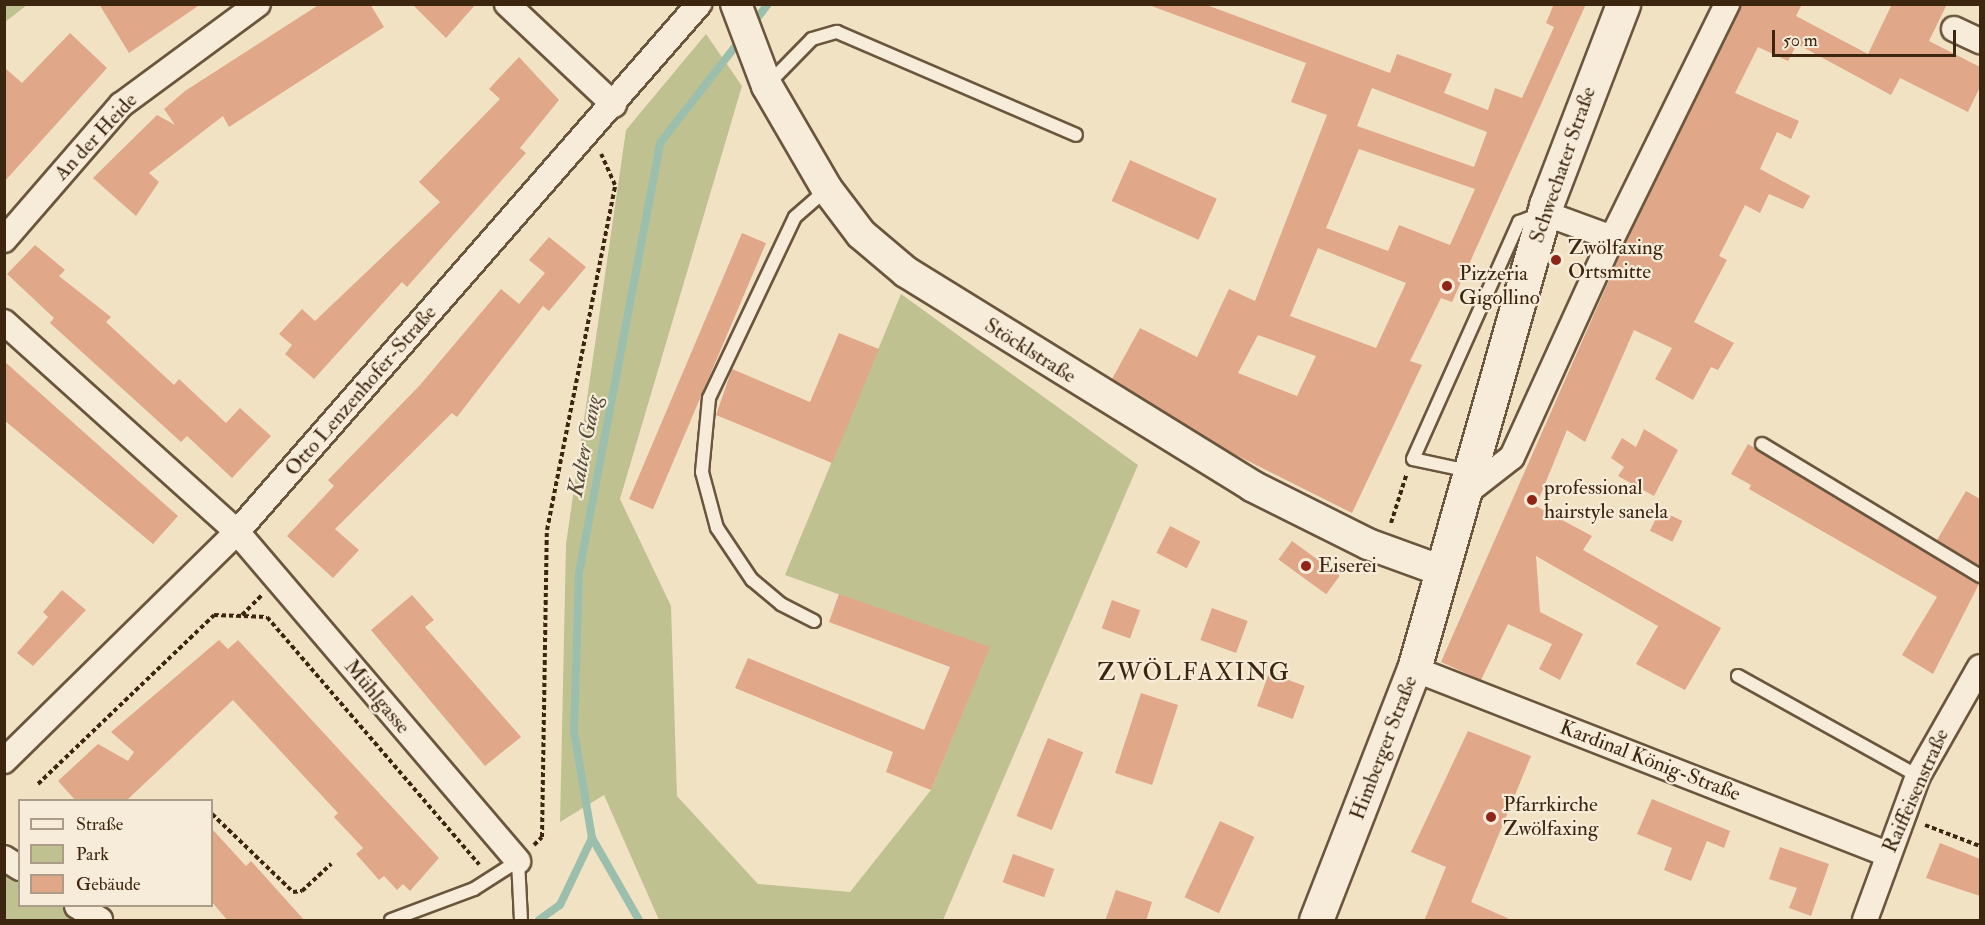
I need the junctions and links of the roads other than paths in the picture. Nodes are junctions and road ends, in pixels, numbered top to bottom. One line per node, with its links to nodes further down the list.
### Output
1 (258, 4): 15 (street, An der Heide)
2 (507, 4): 10 (street)
3 (699, 4): 10 (street, Otto Lenzenhofer-Straße)
4 (736, 4): 9 (street, Stöcklstraße)
5 (1623, 4): 13 (main road, Schwechater Straße)
6 (1727, 4): 14 (street)
7 (1954, 29): 8 (street)
8 (1980, 41)
9 (767, 86): 11 (lane); 12 (street, Stöcklstraße)
10 (614, 105): 19 (street, Otto Lenzenhofer-Straße)
11 (1076, 135)
12 (827, 189): 20 (street, Stöcklstraße); 22 (lane)
13 (1544, 213): 14 (street); 18 (main road, Schwechater Straße); 18 (lane)
14 (1612, 238): 18 (street)
15 (4, 240)
16 (4, 322): 19 (street)
17 (1762, 444): 21 (lane)
18 (1466, 484): 20 (main road, Schwechater Straße)
19 (237, 532): 26 (street, Otto Lenzenhofer-Straße); 30 (street, Mühlgasse)
20 (1442, 571): 24 (main road, Himberger Straße)
21 (1980, 576)
22 (814, 621)
23 (1980, 666): 27 (street, Raiffeisenstraße)
24 (1414, 669): 28 (street, Kardinal König-Straße); 36 (main road, Himberger Straße)
25 (1738, 676): 27 (lane)
26 (4, 761)
27 (1918, 776): 28 (street, Raiffeisenstraße)
28 (1887, 854): 37 (street, Raiffeisenstraße)
29 (4, 858): 31 (street)
30 (518, 861): 33 (lane); 34 (lane)
31 (18, 867)
32 (79, 907): 35 (street)
33 (521, 915)
34 (391, 920)
35 (100, 921)
36 (1316, 921)
37 (1865, 921)

